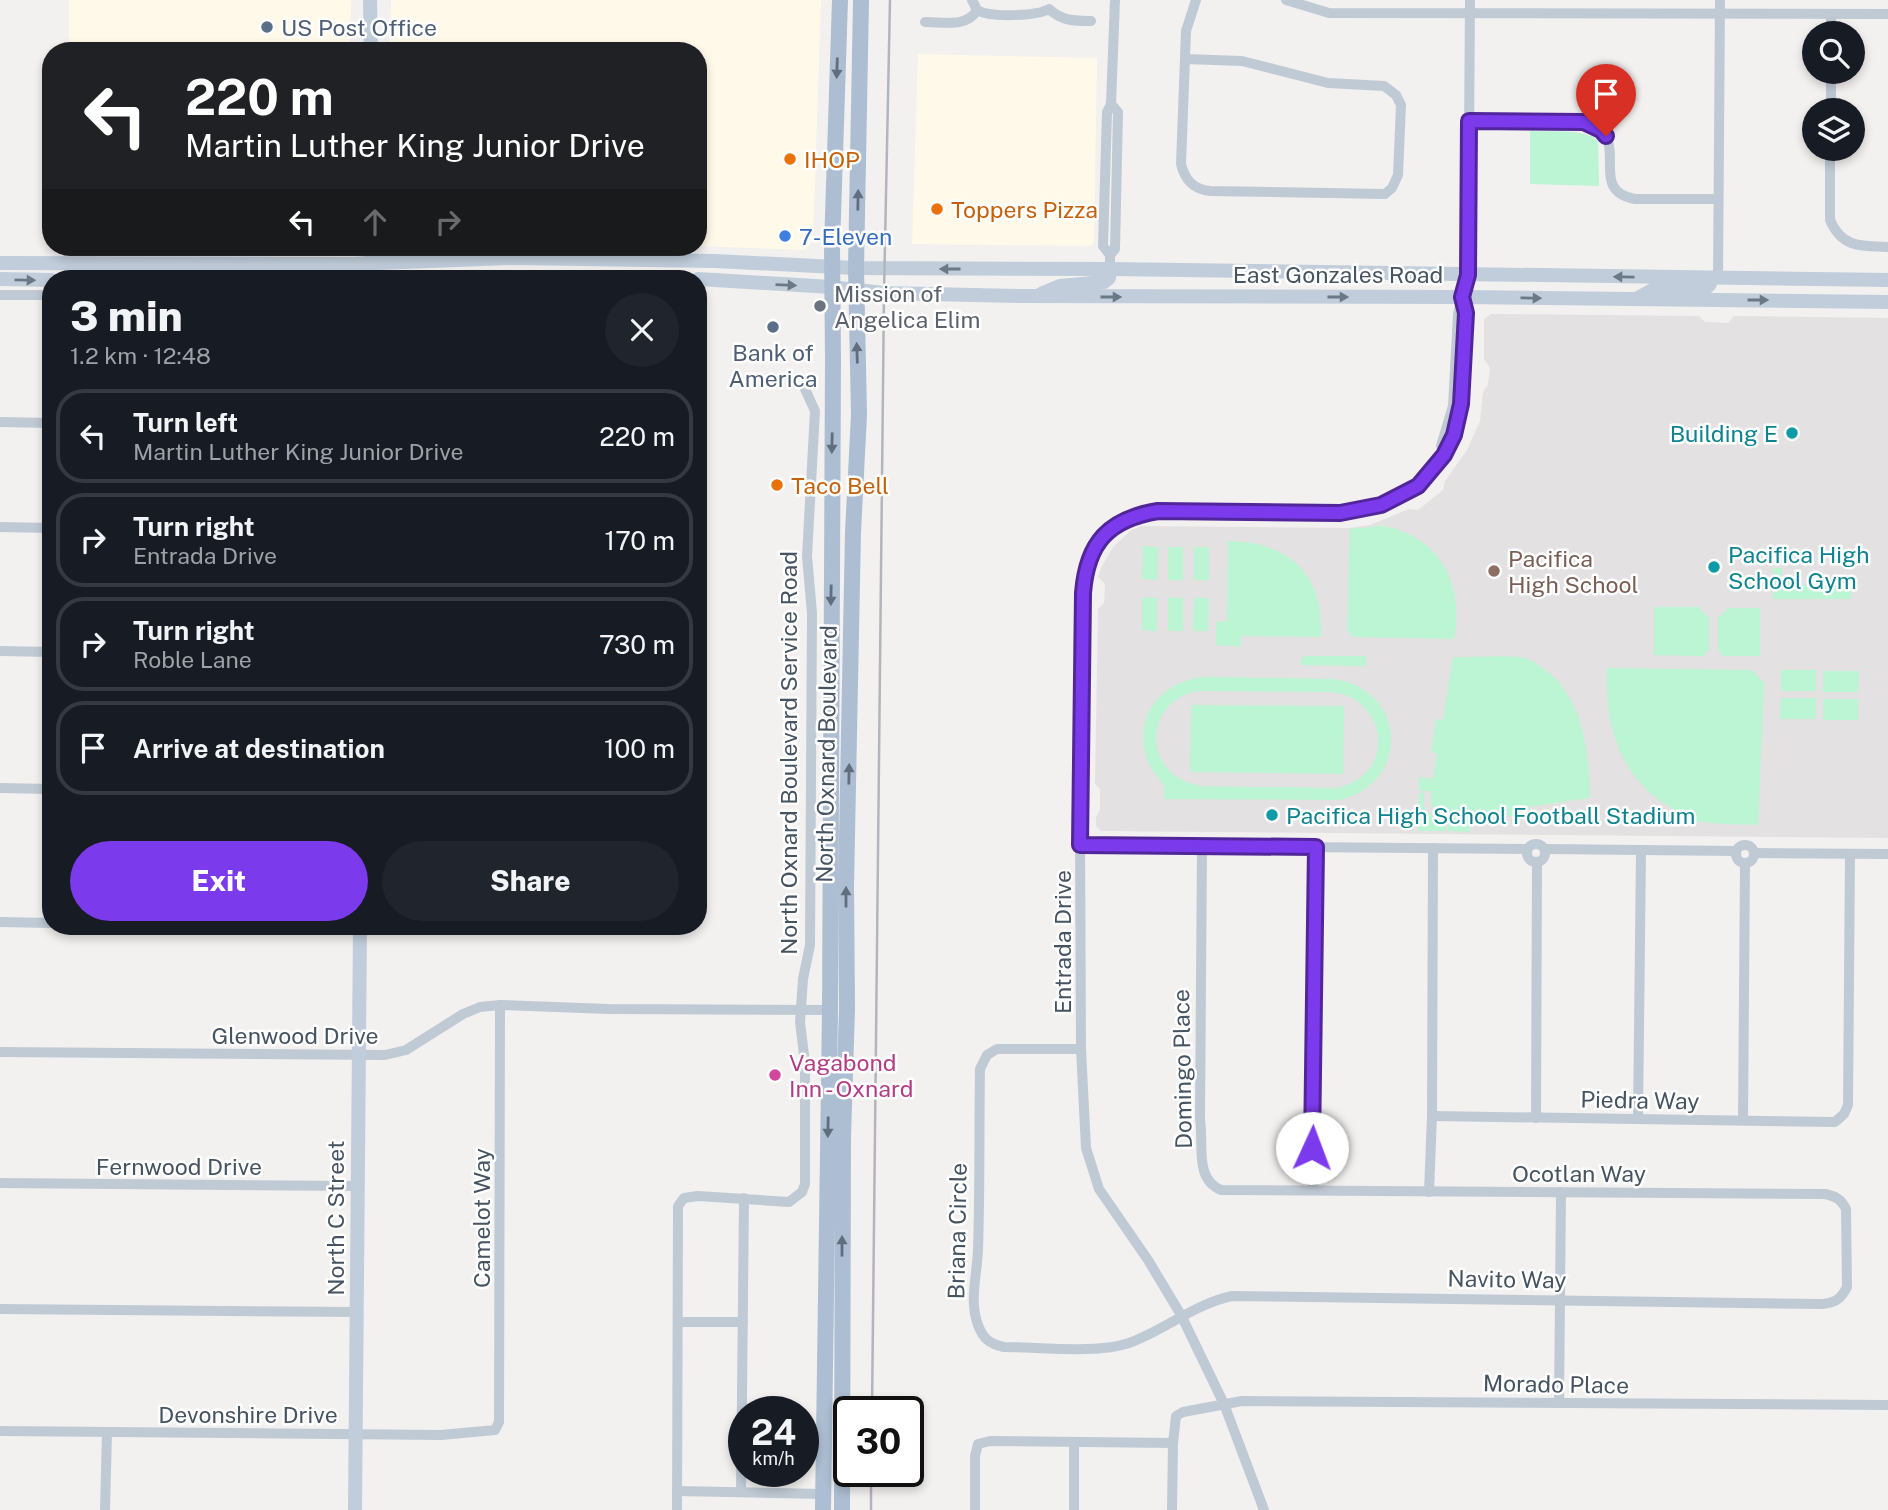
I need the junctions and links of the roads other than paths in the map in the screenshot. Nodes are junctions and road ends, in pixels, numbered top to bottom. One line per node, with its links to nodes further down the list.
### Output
1 (370, 0): 21 (main road)
2 (840, 0): 33 (main road, North Oxnard Boulevard, one-way to 33)
3 (972, 0): 12 (street)
4 (1115, 0): 23 (street)
5 (1196, 0): 22 (street)
6 (1286, 0): 13 (street)
7 (1362, 0): 13 (street)
8 (1470, 0): 14 (street, Entrada Drive)
9 (1720, 0): 16 (street)
10 (860, 1): 34 (main road, North Oxnard Boulevard, one-way to 10)
11 (1052, 5): 12 (street); 18 (street)
12 (977, 10): 20 (street)
13 (1361, 13): 14 (street)
14 (1468, 13): 16 (street); 24 (street, Entrada Drive)
15 (1831, 14): 16 (street); 17 (street); 19 (street)
16 (1720, 15): 27 (street)
17 (1888, 15)
18 (1091, 21)
19 (1831, 21)
20 (925, 22)
21 (371, 42)
22 (1185, 59): 22 (street)
23 (1111, 104): 25 (street); 28 (street)
24 (1469, 121): 27 (street); 38 (street, Entrada Drive)
25 (1106, 152): 28 (street); 31 (street)
26 (1830, 161): 29 (street)
27 (1718, 199): 39 (street)
28 (1116, 211): 31 (street)
29 (1888, 247)
30 (569, 260): 33 (main road, East Gonzales Road); 36 (main road, East Gonzales Road); 37 (main road)
31 (1110, 262): 34 (main road, East Gonzales Road, one-way to 34); 38 (main road, East Gonzales Road); 49 (main road)
32 (0, 263): 35 (main road, East Gonzales Road)
33 (831, 267): 34 (main road, East Gonzales Road); 45 (main road, North Oxnard Boulevard)
34 (856, 268): 46 (main road, North Oxnard Boulevard)
35 (324, 270)
36 (381, 270)
37 (570, 270)
38 (1468, 275): 39 (main road, East Gonzales Road, one-way to 38); 50 (street, Entrada Drive)
39 (1718, 278): 41 (main road, East Gonzales Road); 51 (main road)
40 (0, 279): 42 (main road, one-way to 42)
41 (1856, 279): 44 (main road, East Gonzales Road); 52 (main road)
42 (42, 280)
43 (707, 280): 45 (main road, East Gonzales Road, one-way to 45)
44 (1888, 280)
45 (831, 287): 46 (main road, East Gonzales Road); 59 (main road, North Oxnard Boulevard, one-way to 59)
46 (856, 290): 49 (main road, East Gonzales Road); 60 (main road, North Oxnard Boulevard, one-way to 46)
47 (0, 295): 48 (street)
48 (42, 295)
49 (1037, 296): 50 (main road, East Gonzales Road, one-way to 50)
50 (1462, 297): 51 (main road, East Gonzales Road, one-way to 51); 65 (street, Entrada Drive)
51 (1635, 299): 52 (main road, East Gonzales Road)
52 (1714, 300): 53 (main road, East Gonzales Road, one-way to 53)
53 (1888, 302)
54 (806, 388): 83 (street, North Oxnard Boulevard Service Road)
55 (0, 422): 56 (street)
56 (42, 424)
57 (0, 527): 58 (street)
58 (42, 528)
59 (831, 545): 60 (main road); 84 (main road, North Oxnard Boulevard, one-way to 84)
60 (853, 563): 81 (main road, North Oxnard Boulevard, one-way to 60)
61 (0, 651): 62 (street)
62 (42, 652)
63 (0, 788): 64 (street)
64 (42, 789)
65 (1080, 845): 66 (street); 86 (street, Entrada Drive)
66 (1202, 846): 67 (street); 95 (street, Domingo Place)
67 (1316, 847): 68 (street); 95 (street)
68 (1433, 848): 69 (street); 89 (street)
69 (1527, 849): 70 (street); 76 (street)
70 (1545, 849): 71 (street); 76 (street)
71 (1641, 850): 72 (street); 91 (street)
72 (1736, 851): 73 (street); 77 (street)
73 (1754, 853): 74 (street); 77 (street)
74 (1850, 854): 75 (street); 92 (street, Piedra Way)
75 (1888, 854)
76 (1537, 862): 90 (street)
77 (1745, 863): 92 (street)
78 (0, 922): 79 (street)
79 (42, 923)
80 (360, 935): 88 (main road, North C Street)
81 (847, 952): 84 (main road); 85 (main road, North Oxnard Boulevard)
82 (500, 1005): 83 (street, Glenwood Drive); 88 (street, Glenwood Drive); 110 (street, Camelot Way)
83 (801, 1010): 84 (street, Glenwood Drive); 98 (street, North Oxnard Boulevard Service Road)
84 (830, 1010): 85 (main road); 118 (main road, North Oxnard Boulevard, one-way to 118)
85 (846, 1040): 99 (main road, North Oxnard Boulevard, one-way to 85)
86 (1081, 1049): 104 (street, Entrada Drive); 104 (street, Briana Circle)
87 (0, 1052): 88 (street, Glenwood Drive)
88 (358, 1055): 94 (main road, North C Street)
89 (1432, 1116): 90 (street, Piedra Way); 96 (street)
90 (1536, 1118): 91 (street, Piedra Way)
91 (1638, 1119): 92 (street, Piedra Way)
92 (1743, 1120)
93 (0, 1183): 94 (street, Fernwood Drive)
94 (358, 1186): 103 (main road, North C Street)
95 (1313, 1190): 96 (street, Ocotlan Way)
96 (1429, 1192): 97 (street, Ocotlan Way)
97 (1561, 1192): 100 (street); 101 (street, Ocotlan Way)
98 (744, 1198): 105 (street); 106 (street)
99 (842, 1291): 118 (main road); 123 (main road, North Oxnard Boulevard)
100 (1560, 1299): 101 (street, Navito Way); 104 (street, Navito Way); 107 (street)
101 (1836, 1301)
102 (0, 1310): 103 (street)
103 (357, 1312): 113 (main road, North C Street)
104 (1181, 1315): 108 (street, Entrada Drive)
105 (678, 1322): 106 (street); 116 (street)
106 (744, 1322): 117 (street)
107 (1559, 1403): 108 (street, Morado Place); 109 (street, Morado Place)
108 (1224, 1404): 115 (street, Morado Place); 127 (street, Entrada Drive)
109 (1888, 1405)
110 (495, 1430): 113 (street, Devonshire Drive)
111 (0, 1431): 112 (street, Devonshire Drive)
112 (107, 1433): 113 (street, Devonshire Drive); 119 (street)
113 (355, 1434): 120 (main road, North C Street)
114 (1074, 1442): 115 (street); 124 (street); 125 (street)
115 (1173, 1443): 126 (street)
116 (677, 1491): 117 (street); 121 (street)
117 (741, 1492): 118 (street)
118 (823, 1502): 122 (main road)
119 (105, 1510)
120 (355, 1510)
121 (677, 1510)
122 (832, 1510)
123 (842, 1510)
124 (975, 1510)
125 (1074, 1510)
126 (1172, 1510)
127 (1264, 1510)

